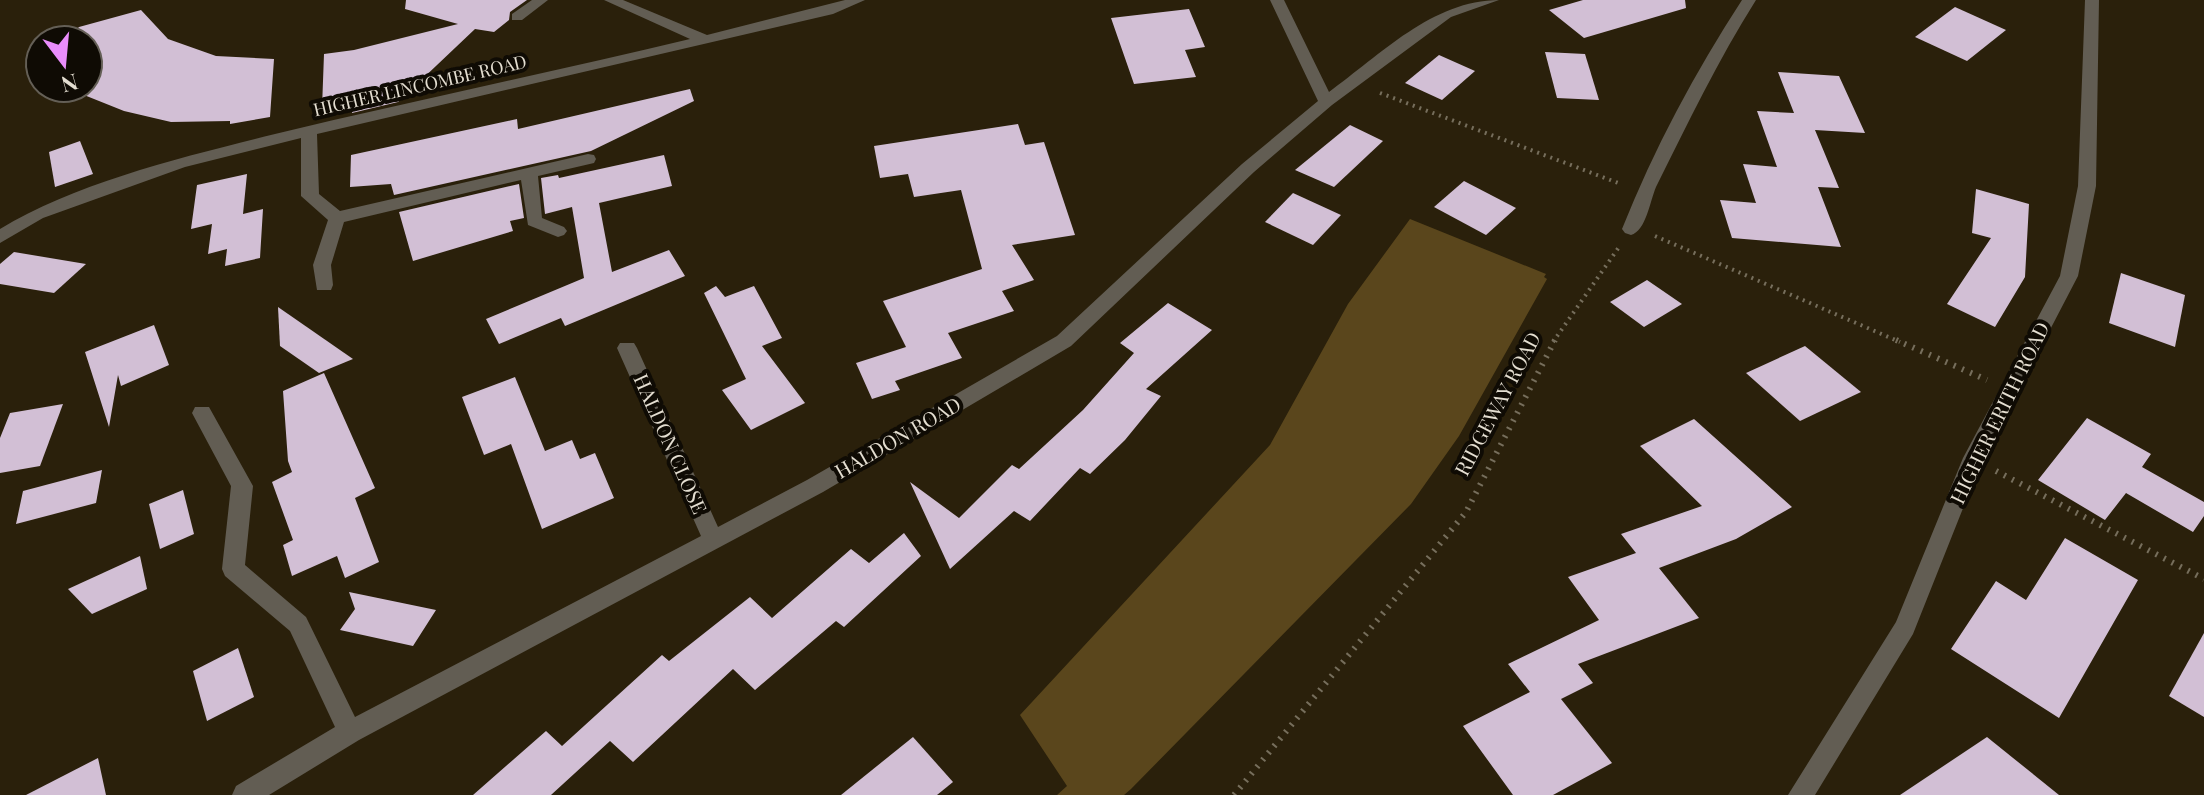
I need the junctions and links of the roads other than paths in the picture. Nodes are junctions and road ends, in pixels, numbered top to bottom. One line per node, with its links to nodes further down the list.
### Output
1 (541, 0): 8 (street)
2 (611, 0): 9 (street)
3 (858, 0): 9 (street, HIGHER LINCOMBE ROAD)
4 (1277, 0): 10 (street)
5 (1492, 0): 10 (street, HALDON ROAD)
6 (1749, 0): 15 (street)
7 (2092, 0): 24 (street, HIGHER ERITH ROAD)
8 (517, 17)
9 (705, 40): 11 (street, HIGHER LINCOMBE ROAD)
10 (1326, 102): 21 (street, HALDON ROAD)
11 (309, 131): 14 (street); 17 (street, HIGHER LINCOMBE ROAD)
12 (588, 159): 13 (street)
13 (529, 175): 14 (street); 16 (street)
14 (337, 218): 18 (street)
15 (1631, 229)
16 (558, 231)
17 (0, 237)
18 (324, 285)
19 (627, 348): 21 (street, HALDON CLOSE)
20 (202, 413): 22 (street)
21 (713, 539): 22 (street, HALDON ROAD)
22 (350, 732): 23 (street, HALDON ROAD)
23 (245, 795)
24 (1801, 795)

